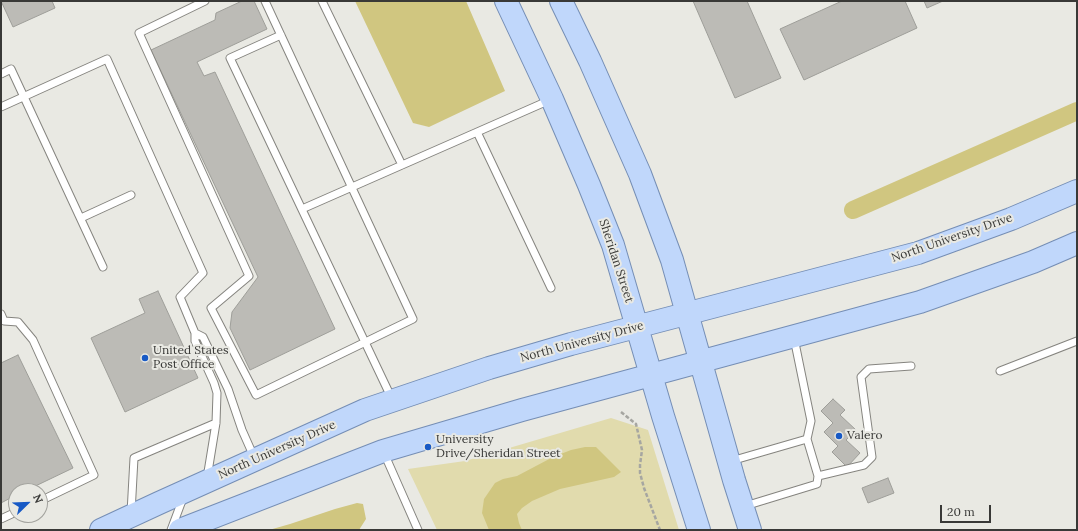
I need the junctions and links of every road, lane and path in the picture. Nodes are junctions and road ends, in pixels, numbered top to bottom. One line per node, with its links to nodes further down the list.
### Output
1 (205, 1): 27 (lane)
2 (265, 1): 6 (lane)
3 (322, 1): 12 (lane)
4 (506, 1): 9 (main road, Sheridan Street)
5 (561, 1): 21 (main road)
6 (281, 35): 13 (lane); 16 (lane)
7 (1, 74): 8 (lane)
8 (24, 96): 10 (lane); 17 (lane); 24 (lane)
9 (552, 99): 11 (lane); 23 (main road, Sheridan Street)
10 (1, 107)
11 (477, 132): 12 (lane); 20 (lane)
12 (402, 165): 13 (lane)
13 (352, 187): 16 (lane); 27 (lane)
14 (1077, 191): 21 (main road, North University Drive)
15 (131, 195): 17 (lane)
16 (302, 209): 27 (lane)
17 (81, 218): 19 (lane)
18 (1077, 243): 25 (main road)
19 (103, 267)
20 (551, 288)
21 (687, 313): 23 (main road, North University Drive); 28 (main road)
22 (1, 314): 42 (lane)
23 (637, 326): 31 (main road, Sheridan Street); 32 (main road, North University Drive)
24 (195, 332): 34 (lane); 37 (lane)
25 (794, 336): 28 (main road); 35 (lane)
26 (1077, 341): 30 (lane)
27 (365, 342): 32 (lane)
28 (700, 361): 31 (main road); 38 (main road)
29 (911, 366): 39 (lane)
30 (1000, 371)
31 (651, 375): 36 (main road); 50 (main road, Sheridan Street)
32 (393, 401): 37 (main road, North University Drive)
33 (621, 412): 49 (path)
34 (216, 423): 40 (lane); 44 (lane)
35 (807, 439): 38 (lane); 39 (lane)
36 (383, 451): 47 (main road); 48 (lane)
37 (255, 460): 40 (main road, North University Drive)
38 (729, 462): 43 (main road)
39 (818, 476): 43 (lane)
40 (207, 481): 41 (main road, North University Drive)
41 (186, 491): 44 (main road, North University Drive); 46 (lane)
42 (48, 497)
43 (742, 507): 51 (main road)
44 (130, 516): 45 (main road, North University Drive)
45 (101, 530)
46 (171, 530)
47 (180, 530)
48 (418, 530)
49 (660, 530)
50 (699, 530)
51 (750, 530)

